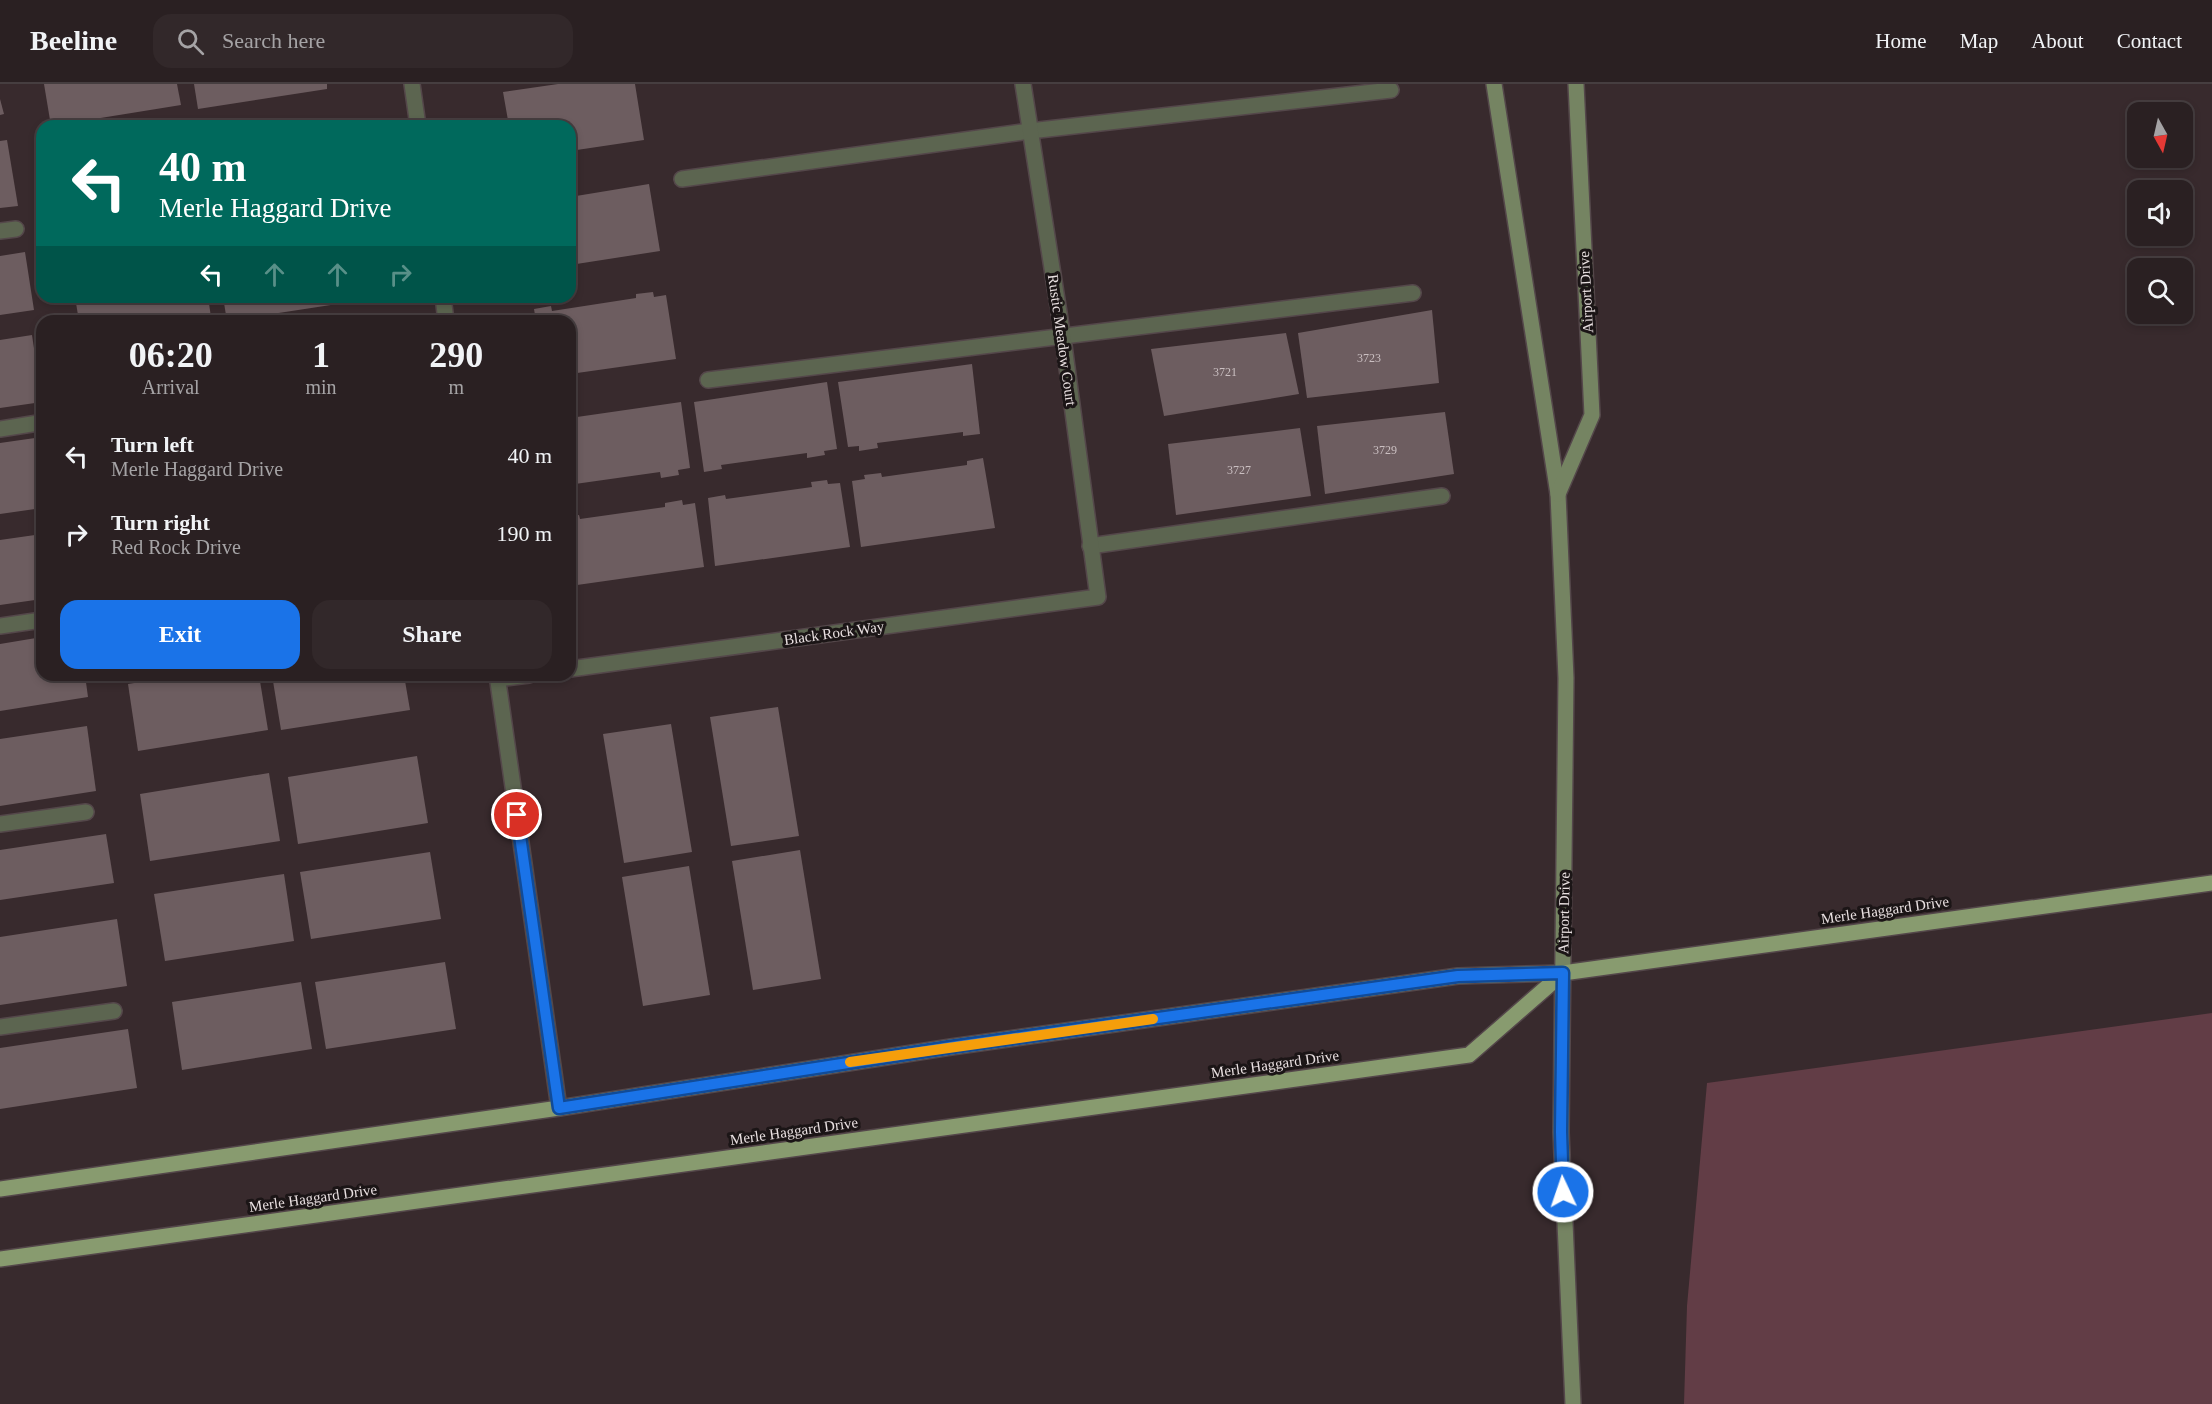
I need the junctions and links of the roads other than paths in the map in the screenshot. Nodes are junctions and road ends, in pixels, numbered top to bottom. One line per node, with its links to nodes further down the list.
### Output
1 (412, 84): 6 (street)
2 (1023, 84): 7 (street, Rustic Meadow Court)
3 (1494, 84): 16 (main road, Airport Drive)
4 (1576, 84): 16 (main road, Airport Drive)
5 (1391, 90): 7 (street)
6 (417, 120)
7 (1030, 131): 8 (street); 12 (street, Rustic Meadow Court)
8 (682, 178)
9 (16, 229): 10 (street)
10 (0, 231)
11 (1413, 293): 12 (street)
12 (1063, 338): 13 (street); 18 (street, Rustic Meadow Court)
13 (708, 380)
14 (36, 423): 15 (street)
15 (0, 429)
16 (1558, 494): 27 (main road, Airport Drive)
17 (1442, 496): 18 (street)
18 (1090, 546): 19 (street, Rustic Meadow Court)
19 (1098, 597): 22 (street, Black Rock Way)
20 (36, 621): 21 (street)
21 (0, 626)
22 (576, 668)
23 (498, 681): 30 (street)
24 (86, 812): 25 (street)
25 (0, 824)
26 (2212, 883): 27 (main road, Merle Haggard Drive)
27 (1563, 973): 30 (main road, Merle Haggard Drive); 32 (main road, Merle Haggard Drive); 33 (main road, Airport Drive)
28 (114, 1011): 29 (street)
29 (0, 1027)
30 (559, 1108): 31 (main road, Merle Haggard Drive)
31 (0, 1190)
32 (0, 1259)
33 (1573, 1404)

